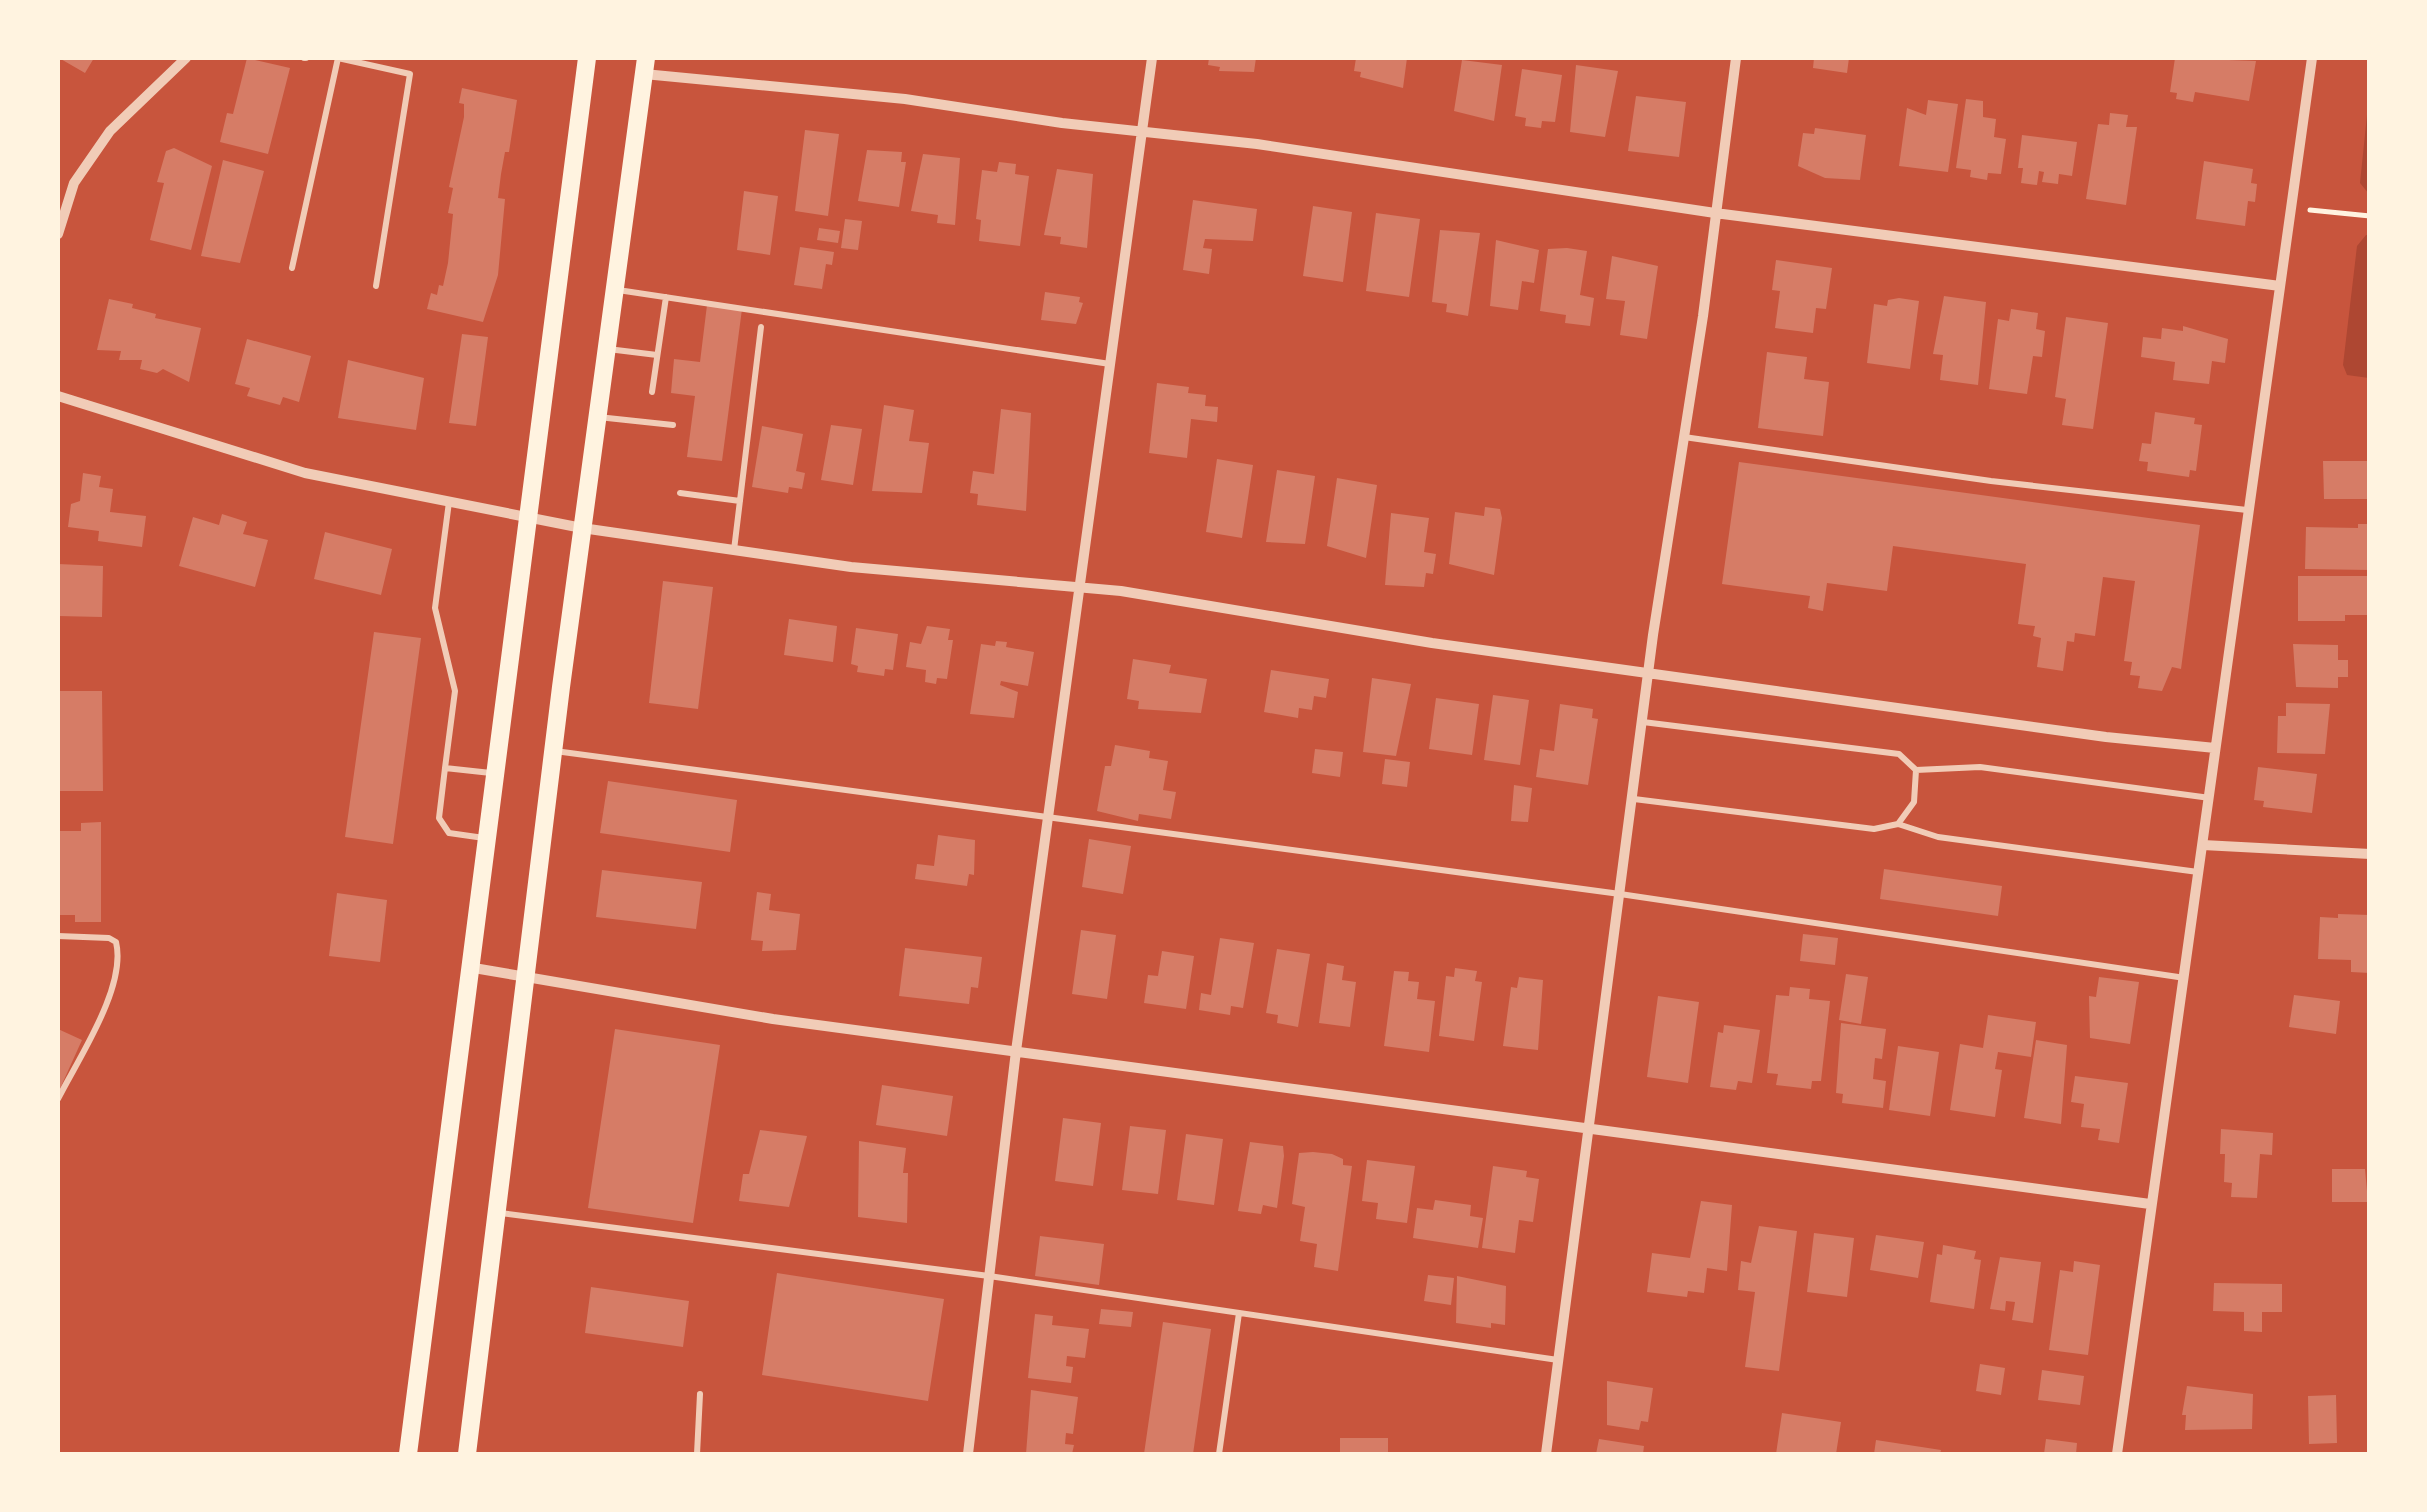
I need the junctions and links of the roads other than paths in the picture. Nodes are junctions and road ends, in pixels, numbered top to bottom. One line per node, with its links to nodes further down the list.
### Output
1 (186, 58): 10 (street)
2 (338, 58): 11 (lane); 12 (lane)
3 (1152, 58): 8 (street)
4 (1736, 58): 9 (street)
5 (2312, 58): 13 (street)
6 (583, 62): 29 (main road)
7 (644, 66): 8 (street); 14 (main road)
8 (1142, 130): 9 (street); 19 (street)
9 (1714, 213): 13 (street); 24 (street)
10 (58, 234)
11 (292, 268)
12 (376, 286)
13 (2280, 286): 28 (street)
14 (614, 290): 15 (lane); 17 (main road)
15 (666, 298): 18 (lane); 19 (lane)
16 (761, 327): 27 (lane)
17 (606, 348): 18 (lane); 22 (main road)
18 (658, 354): 20 (lane)
19 (1111, 364): 32 (street)
20 (652, 392)
21 (58, 396): 26 (street)
22 (597, 417): 23 (lane); 30 (main road)
23 (673, 425)
24 (1684, 436): 28 (lane); 33 (street)
25 (680, 493): 27 (lane)
26 (450, 502): 29 (street); 37 (lane)
27 (740, 502): 31 (lane)
28 (2247, 510): 35 (street)
29 (525, 518): 30 (street); 39 (main road)
30 (582, 528): 31 (street); 36 (main road)
31 (734, 550): 32 (street)
32 (1081, 588): 33 (street); 42 (street)
33 (1649, 673): 34 (street); 35 (street)
34 (1643, 722): 38 (lane); 41 (street)
35 (2216, 748): 40 (street)
36 (554, 751): 42 (lane); 51 (main road)
37 (445, 768): 39 (lane); 44 (lane)
38 (1916, 770): 40 (lane); 43 (lane)
39 (492, 773): 44 (main road)
40 (2210, 798): 45 (street)
41 (1634, 799): 43 (lane); 48 (street)
42 (1047, 816): 48 (lane); 53 (street)
43 (1898, 824): 47 (lane)
44 (484, 838): 50 (main road)
45 (2203, 845): 46 (street); 47 (street)
46 (2370, 854)
47 (2200, 872): 52 (street)
48 (1620, 894): 52 (lane); 55 (street)
49 (58, 936): 54 (lane)
50 (467, 966): 51 (street); 62 (main road)
51 (526, 976): 53 (street); 57 (main road)
52 (2185, 978): 56 (street)
53 (1016, 1051): 55 (street); 58 (street)
54 (58, 1099)
55 (1588, 1127): 56 (street); 60 (street)
56 (2150, 1204): 68 (street)
57 (497, 1213): 58 (lane); 63 (main road)
58 (989, 1276): 59 (lane); 65 (street)
59 (1239, 1313): 60 (lane); 66 (lane)
60 (1560, 1360): 67 (street)
61 (700, 1394): 64 (lane)
62 (408, 1454)
63 (466, 1454)
64 (697, 1454)
65 (968, 1454)
66 (1219, 1454)
67 (1546, 1454)
68 (2117, 1454)

